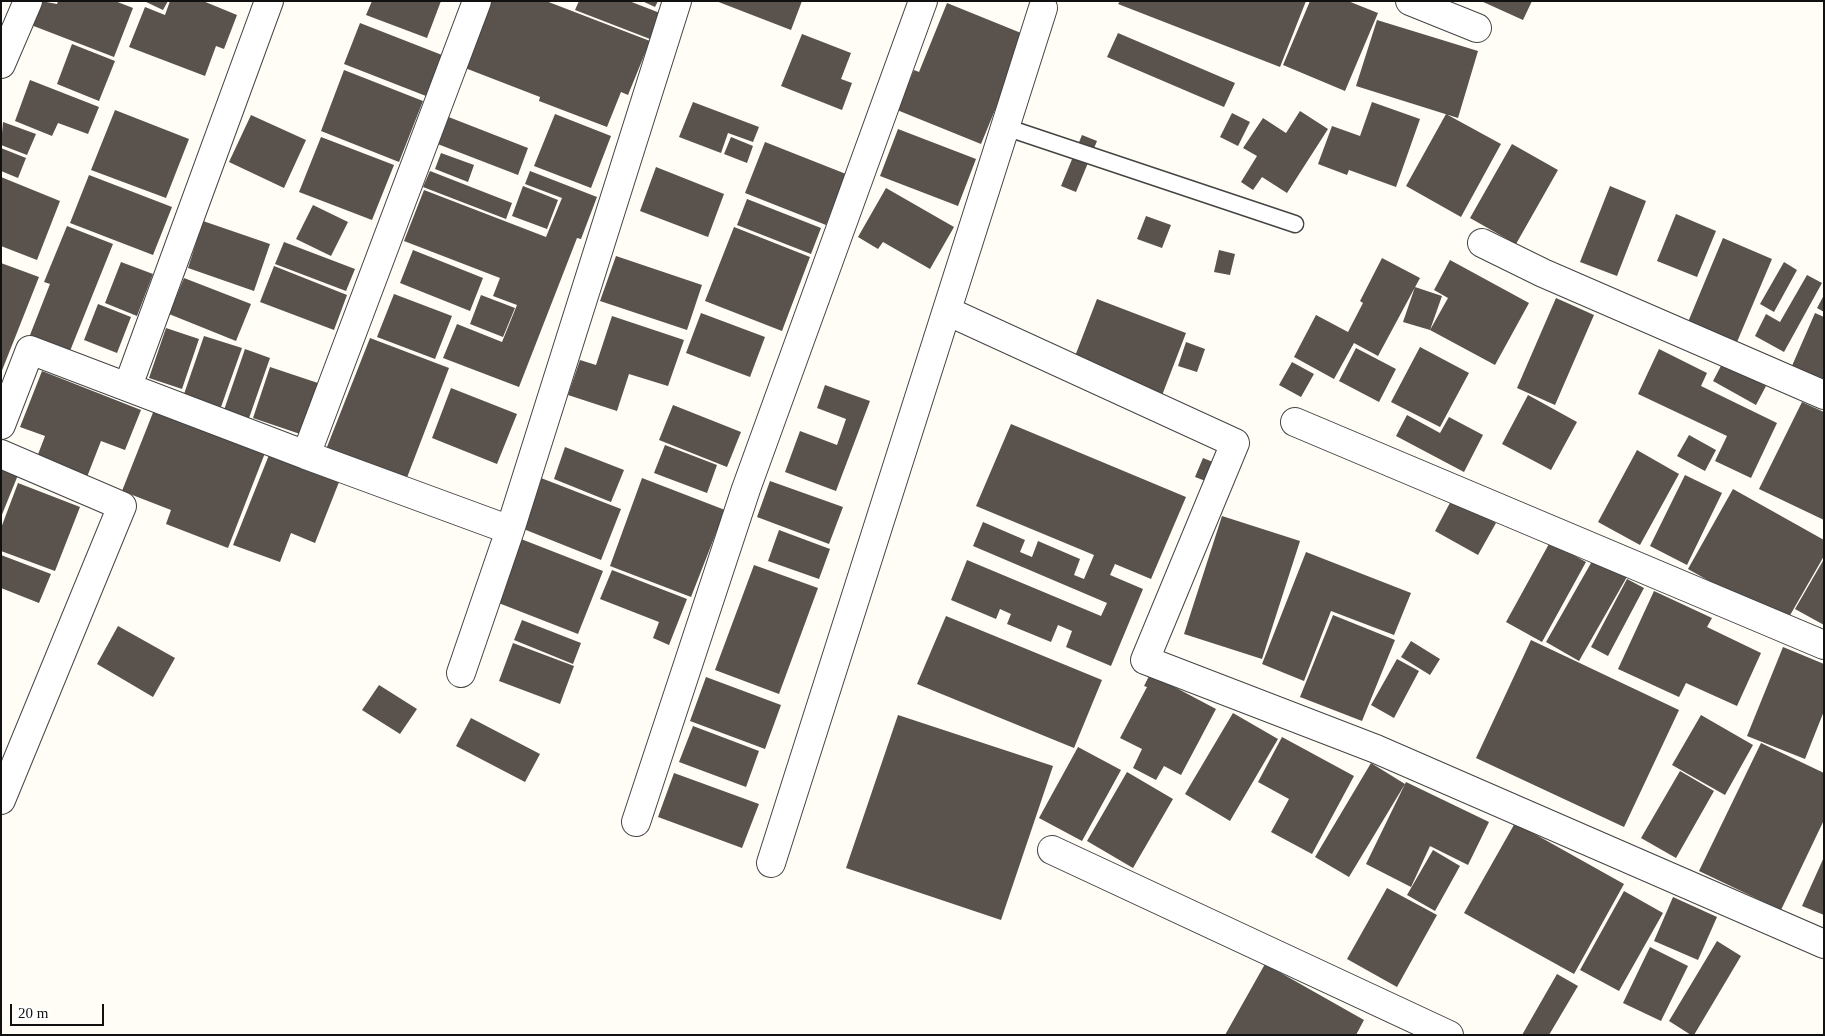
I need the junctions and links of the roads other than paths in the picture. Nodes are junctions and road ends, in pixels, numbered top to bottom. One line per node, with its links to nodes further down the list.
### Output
1 (28, 1): 9 (street)
2 (269, 1): 14 (street)
3 (477, 1): 19 (street)
4 (677, 1): 20 (street)
5 (923, 1): 24 (street)
6 (1410, 1): 8 (street)
7 (1036, 3): 10 (street)
8 (1477, 28)
9 (1, 64)
10 (1005, 127): 11 (lane); 13 (street)
11 (1296, 224)
12 (1482, 243): 15 (street)
13 (947, 311): 26 (street); 27 (street)
14 (128, 386): 17 (street); 19 (street)
15 (1824, 395)
16 (1294, 422): 21 (street)
17 (1, 425)
18 (1, 454): 23 (street)
19 (306, 455): 20 (street)
20 (510, 530): 22 (street)
21 (1824, 645)
22 (461, 673)
23 (1, 800)
24 (636, 822)
25 (1052, 850): 28 (street)
26 (771, 863)
27 (1824, 944)
28 (1449, 1035)

